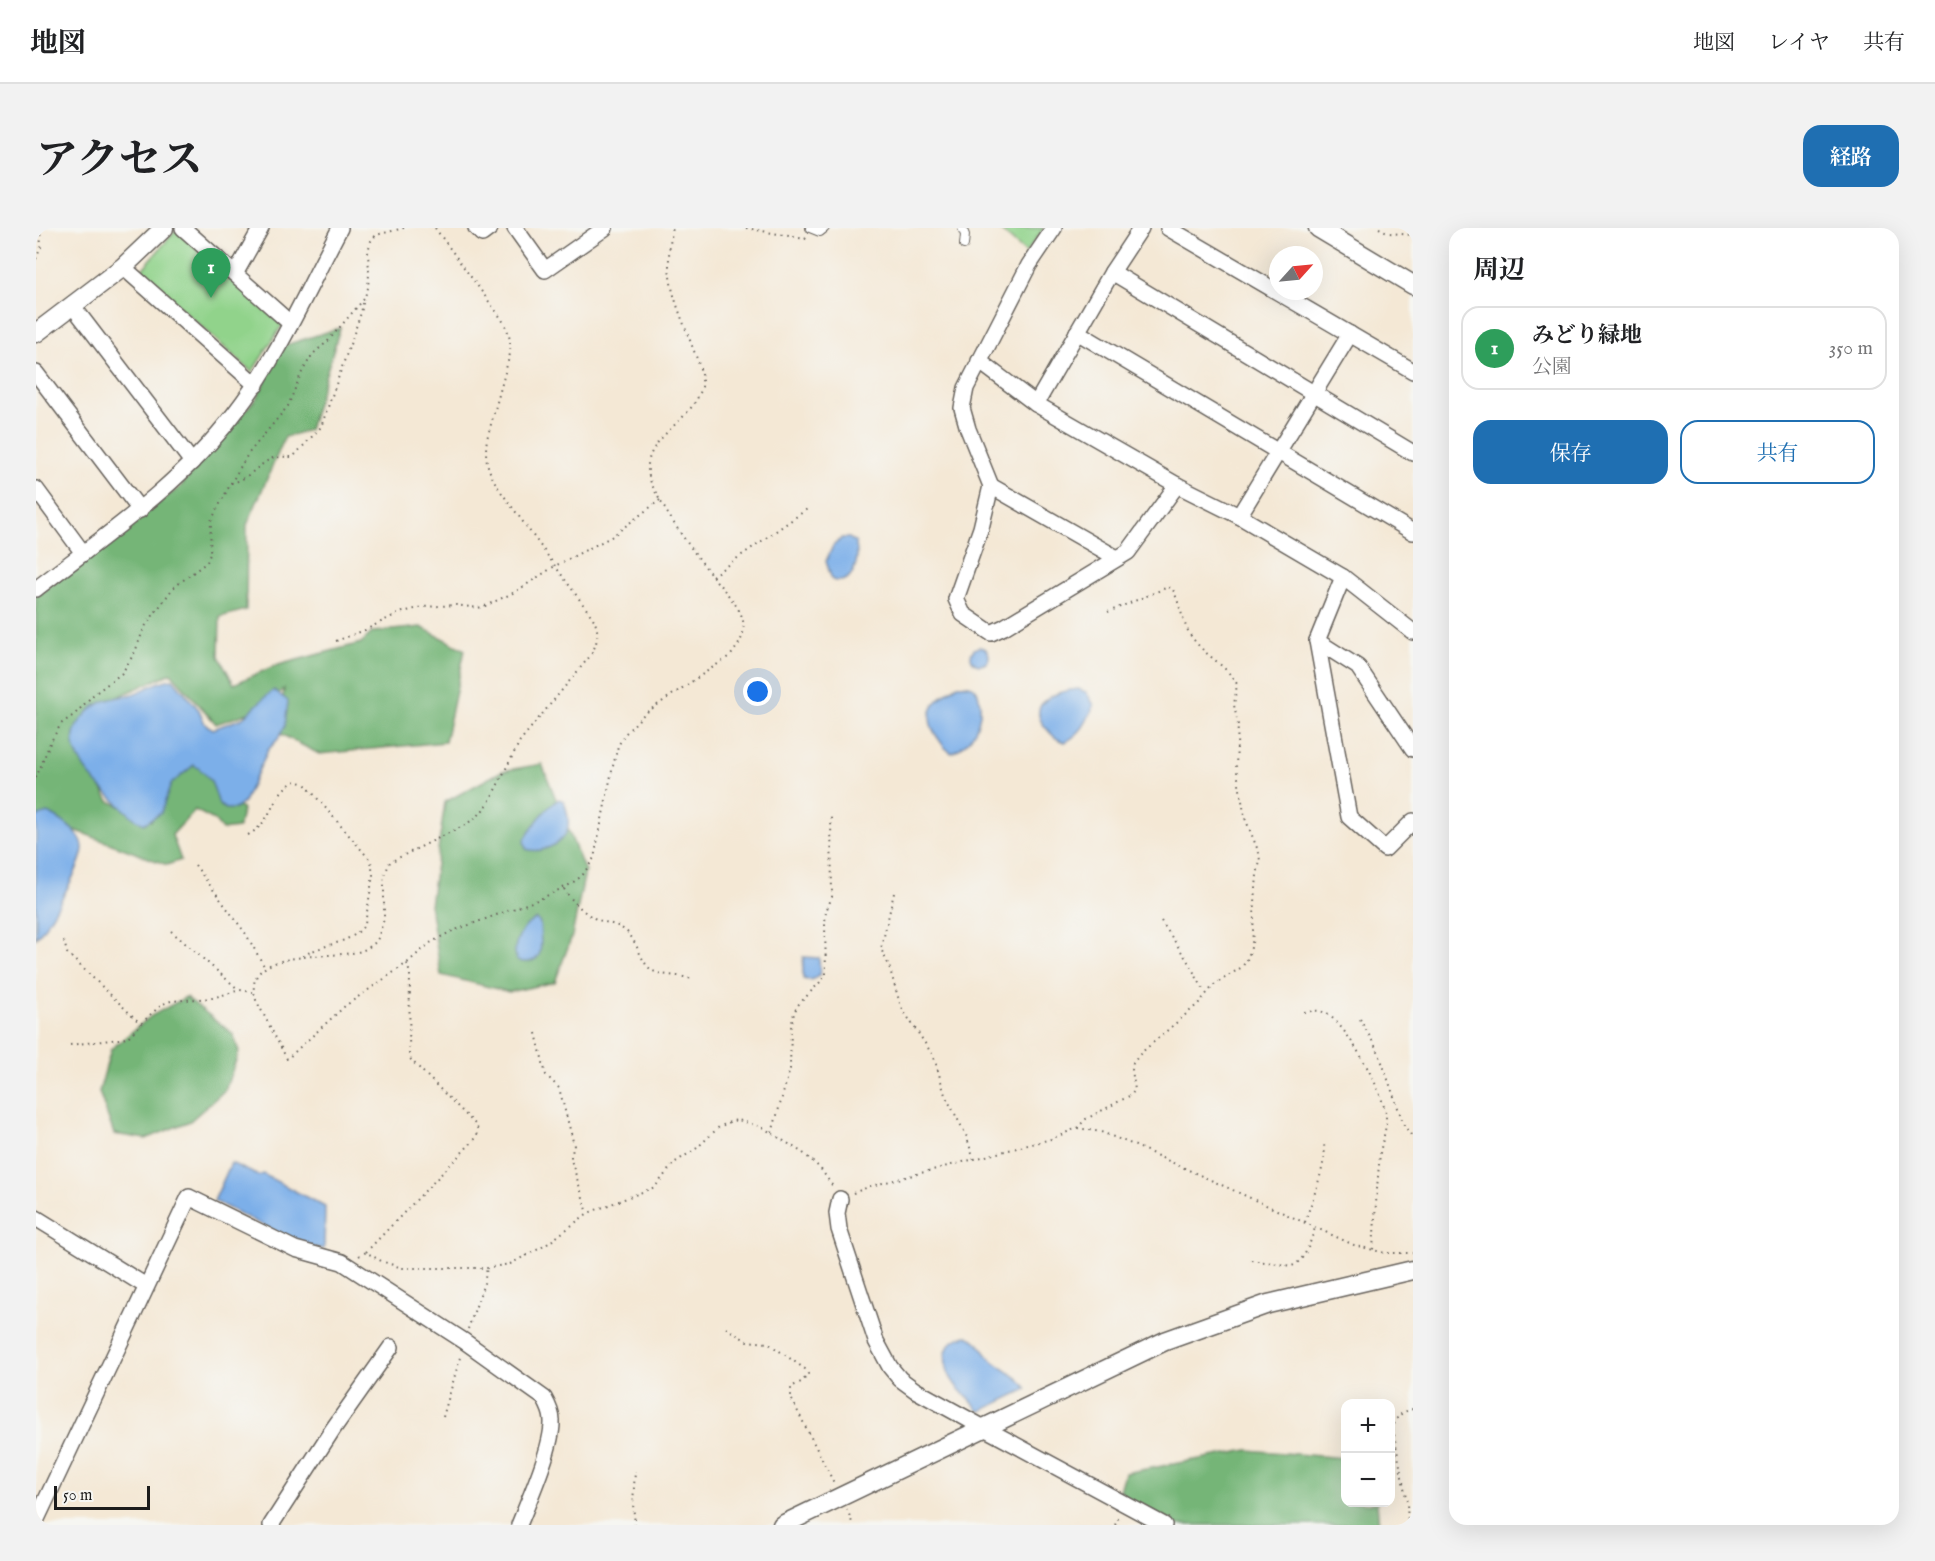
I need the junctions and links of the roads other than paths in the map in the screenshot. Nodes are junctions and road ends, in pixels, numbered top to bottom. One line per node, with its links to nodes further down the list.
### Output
1 (164, 228): 17 (street)
2 (183, 228): 19 (street)
3 (261, 228): 19 (street)
4 (340, 228): 22 (street)
5 (476, 228): 6 (street)
6 (490, 228)
7 (515, 228): 14 (street)
8 (825, 228): 15 (lane)
9 (962, 228): 16 (lane)
10 (1054, 228): 26 (street)
11 (1141, 228): 18 (street)
12 (1168, 228): 25 (street)
13 (1318, 228): 20 (street)
14 (602, 229)
15 (810, 231)
16 (964, 245)
17 (123, 267): 21 (street); 29 (street)
18 (1112, 272): 23 (street); 30 (street)
19 (235, 274): 22 (street)
20 (1413, 285)
21 (72, 305): 24 (street); 34 (street)
22 (290, 323): 29 (street)
23 (1077, 332): 31 (street); 32 (street)
24 (36, 333)
25 (1350, 334): 27 (street); 30 (street)
26 (979, 361): 31 (street); 36 (street)
27 (1413, 371)
28 (36, 373): 38 (street)
29 (255, 385): 34 (street)
30 (1314, 394): 32 (street); 33 (street)
31 (1036, 404): 35 (street)
32 (1278, 453): 39 (street); 40 (street)
33 (1413, 453)
34 (192, 462): 38 (street)
35 (1177, 485): 39 (street); 42 (street)
36 (991, 486): 42 (street); 42 (street)
37 (36, 489): 41 (street)
38 (140, 510): 41 (street)
39 (1239, 516): 43 (street)
40 (1413, 532)
41 (83, 553): 44 (street)
42 (1117, 558)
43 (1343, 577): 45 (street); 46 (street)
44 (36, 589)
45 (1413, 632)
46 (1317, 641): 47 (street); 48 (street)
47 (1413, 749)
48 (1413, 821)
49 (840, 1199): 54 (street)
50 (36, 1218): 52 (street)
51 (1413, 1270): 54 (street)
52 (146, 1286): 55 (street); 57 (street)
53 (391, 1347): 56 (street)
54 (984, 1428): 58 (street); 59 (street)
55 (36, 1521)
56 (271, 1525)
57 (519, 1525)
58 (782, 1525)
59 (1164, 1525)

